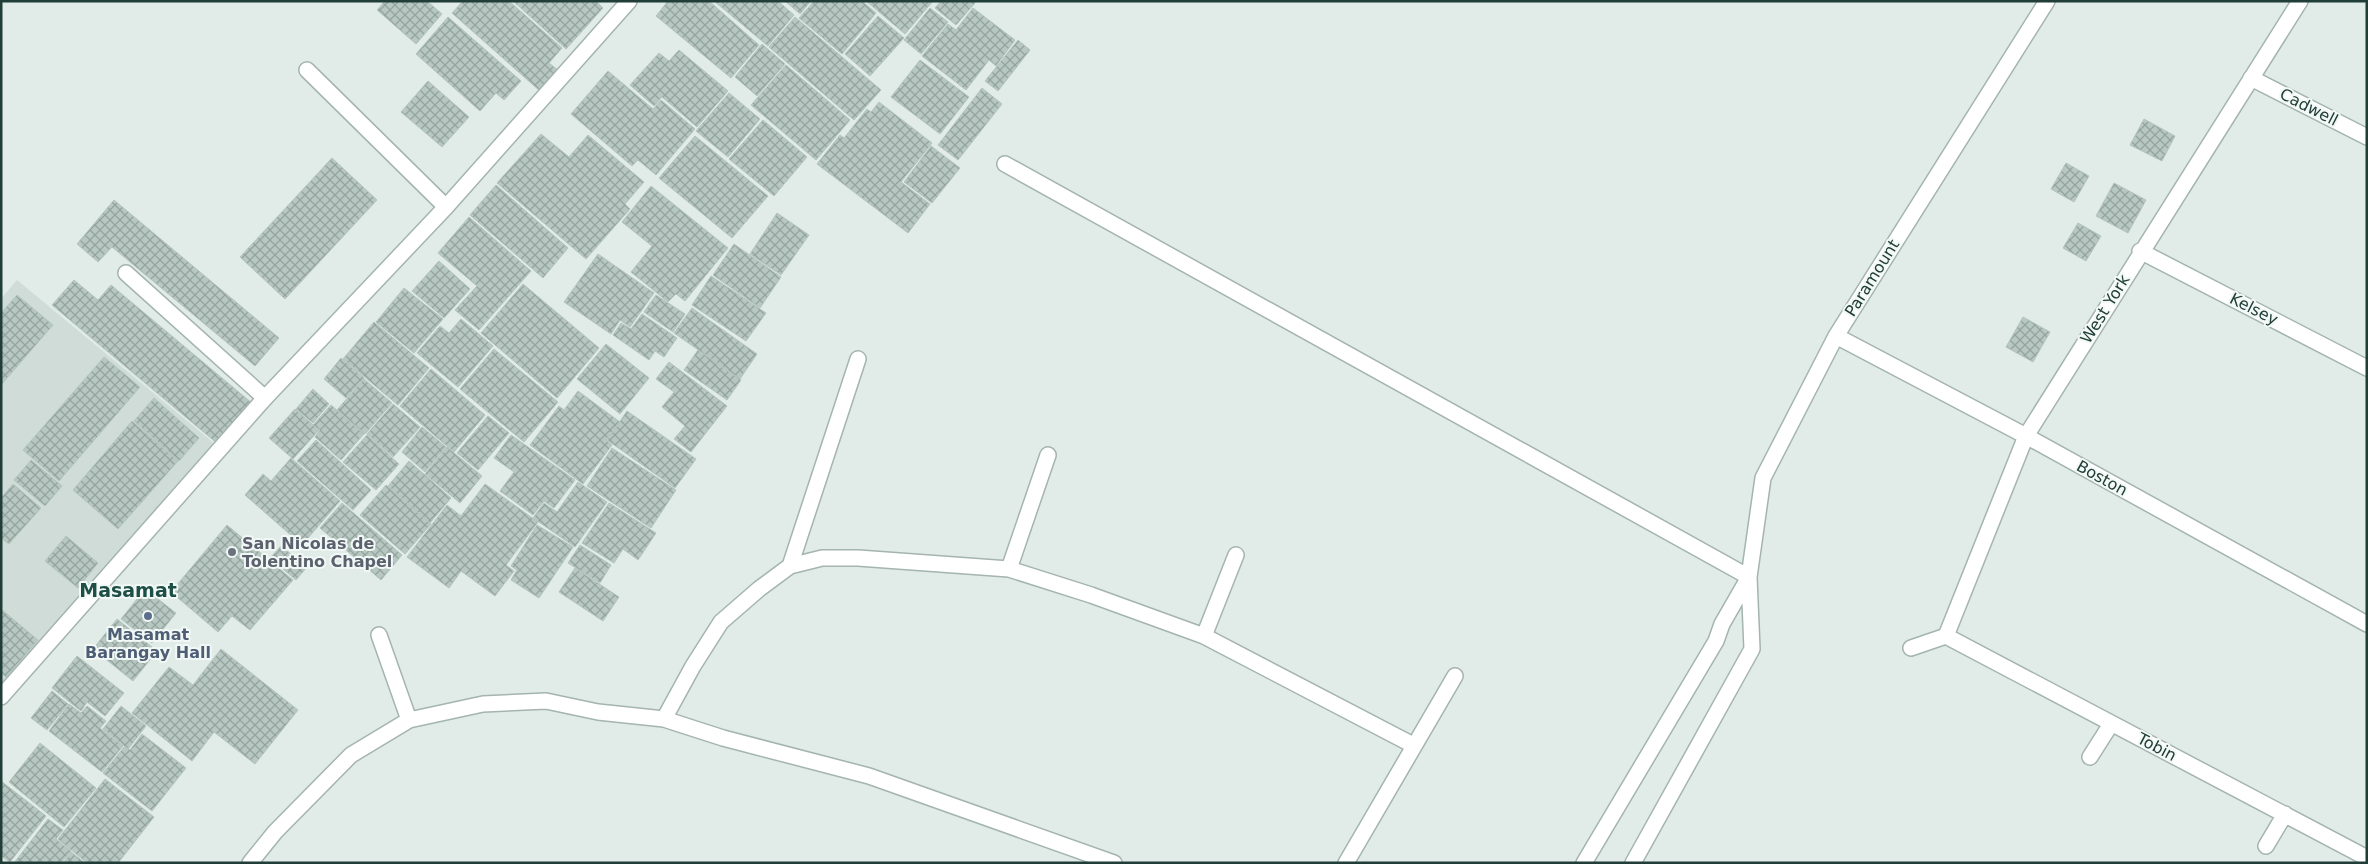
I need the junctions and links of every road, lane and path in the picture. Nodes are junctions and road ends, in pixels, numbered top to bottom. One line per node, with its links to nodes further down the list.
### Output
1 (628, 1): 8 (street)
2 (2047, 1): 11 (street, Paramount)
3 (2300, 1): 5 (street, West York)
4 (306, 70): 8 (street)
5 (2251, 78): 6 (street, Cadwell); 9 (street, West York)
6 (2367, 137)
7 (1005, 164): 20 (street)
8 (446, 207): 14 (street)
9 (2140, 251): 13 (street, Kelsey); 15 (street, West York)
10 (126, 273): 14 (street)
11 (1836, 336): 15 (street, Boston); 20 (street, Paramount)
12 (858, 359): 18 (street)
13 (2367, 368)
14 (265, 398): 27 (street)
15 (2026, 436): 21 (street, Boston); 24 (street, West York)
16 (1048, 455): 19 (street)
17 (1236, 555): 23 (street)
18 (790, 566): 19 (street); 29 (street)
19 (1008, 568): 23 (street)
20 (1749, 576): 39 (street); 40 (street)
21 (2367, 624)
22 (379, 635): 28 (street)
23 (1204, 636): 31 (street)
24 (1946, 636): 25 (street); 30 (street, Tobin)
25 (1911, 648)
26 (1455, 676): 31 (street)
27 (1, 697)
28 (409, 720): 29 (street); 36 (street)
29 (664, 720): 37 (street)
30 (2111, 724): 32 (street); 33 (street, Tobin)
31 (1413, 745): 38 (street)
32 (2090, 757)
33 (2285, 814): 34 (street); 35 (street, Tobin)
34 (2266, 846)
35 (2367, 858)
36 (250, 863)
37 (1114, 863)
38 (1346, 863)
39 (1584, 863)
40 (1632, 863)

